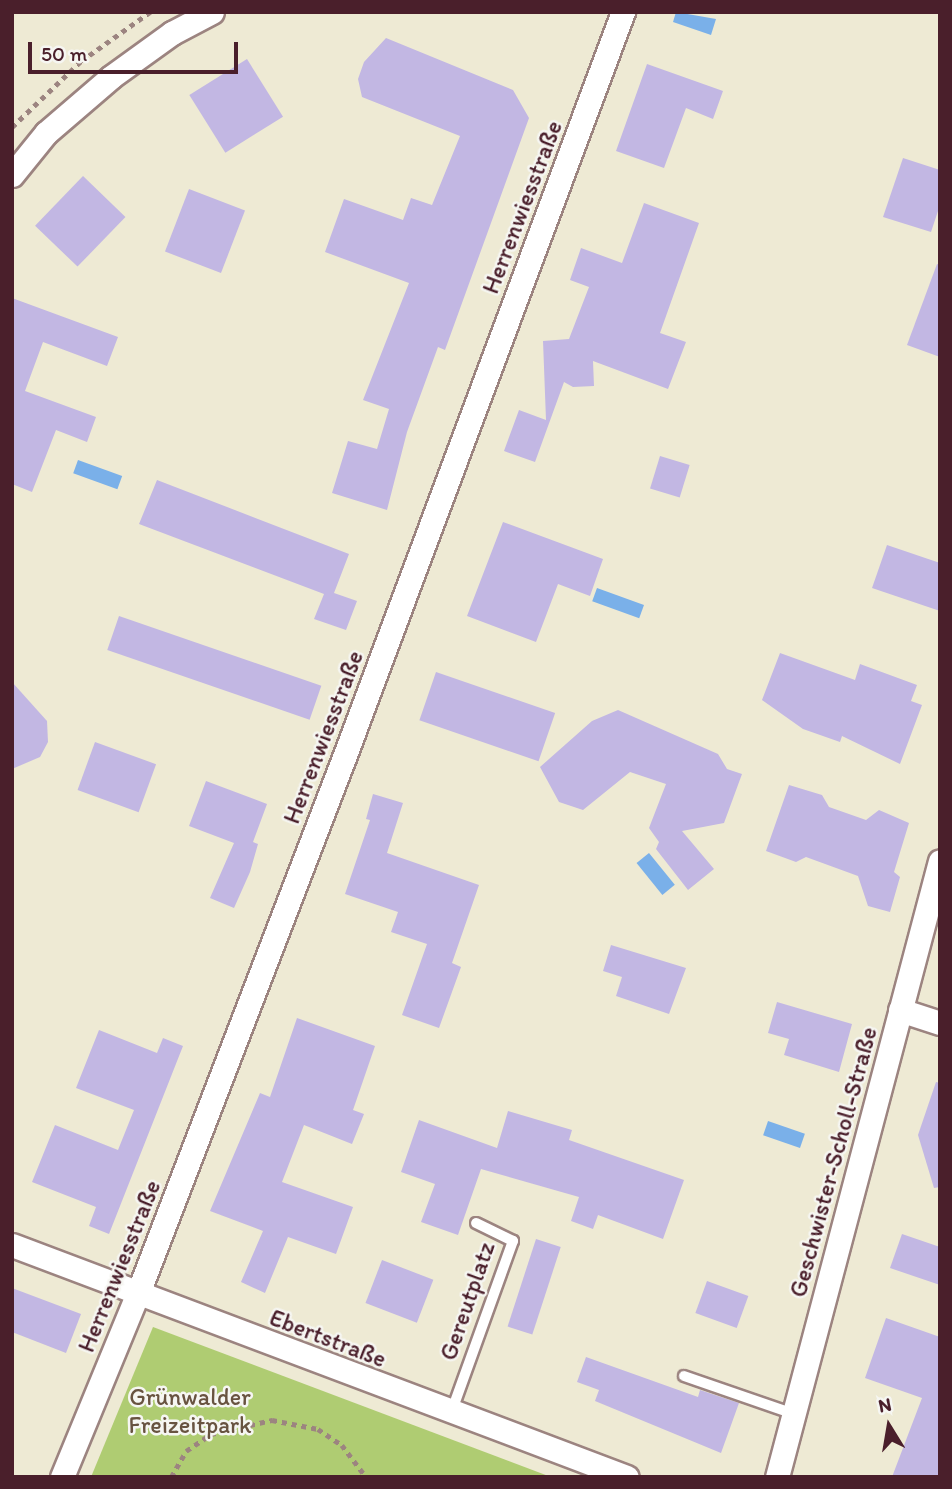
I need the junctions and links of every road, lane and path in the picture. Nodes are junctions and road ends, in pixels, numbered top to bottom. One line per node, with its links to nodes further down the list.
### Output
1 (150, 12): 4 (path)
2 (212, 12): 5 (street)
3 (622, 12): 11 (street, Herrenwiesstraße)
4 (12, 127)
5 (12, 175)
6 (940, 861): 7 (street, Geschwister-Scholl-Straße)
7 (900, 1010): 8 (street); 14 (street, Geschwister-Scholl-Straße)
8 (940, 1023)
9 (476, 1223): 13 (lane, Gereutplatz)
10 (12, 1245): 11 (street, Ebertstraße)
11 (138, 1293): 13 (street, Ebertstraße); 15 (street, Herrenwiesstraße)
12 (684, 1376): 14 (lane)
13 (451, 1413): 18 (street, Ebertstraße)
14 (794, 1413): 19 (street, Geschwister-Scholl-Straße)
15 (62, 1477)
16 (171, 1477): 17 (path)
17 (366, 1477)
18 (627, 1477)
19 (777, 1477)

